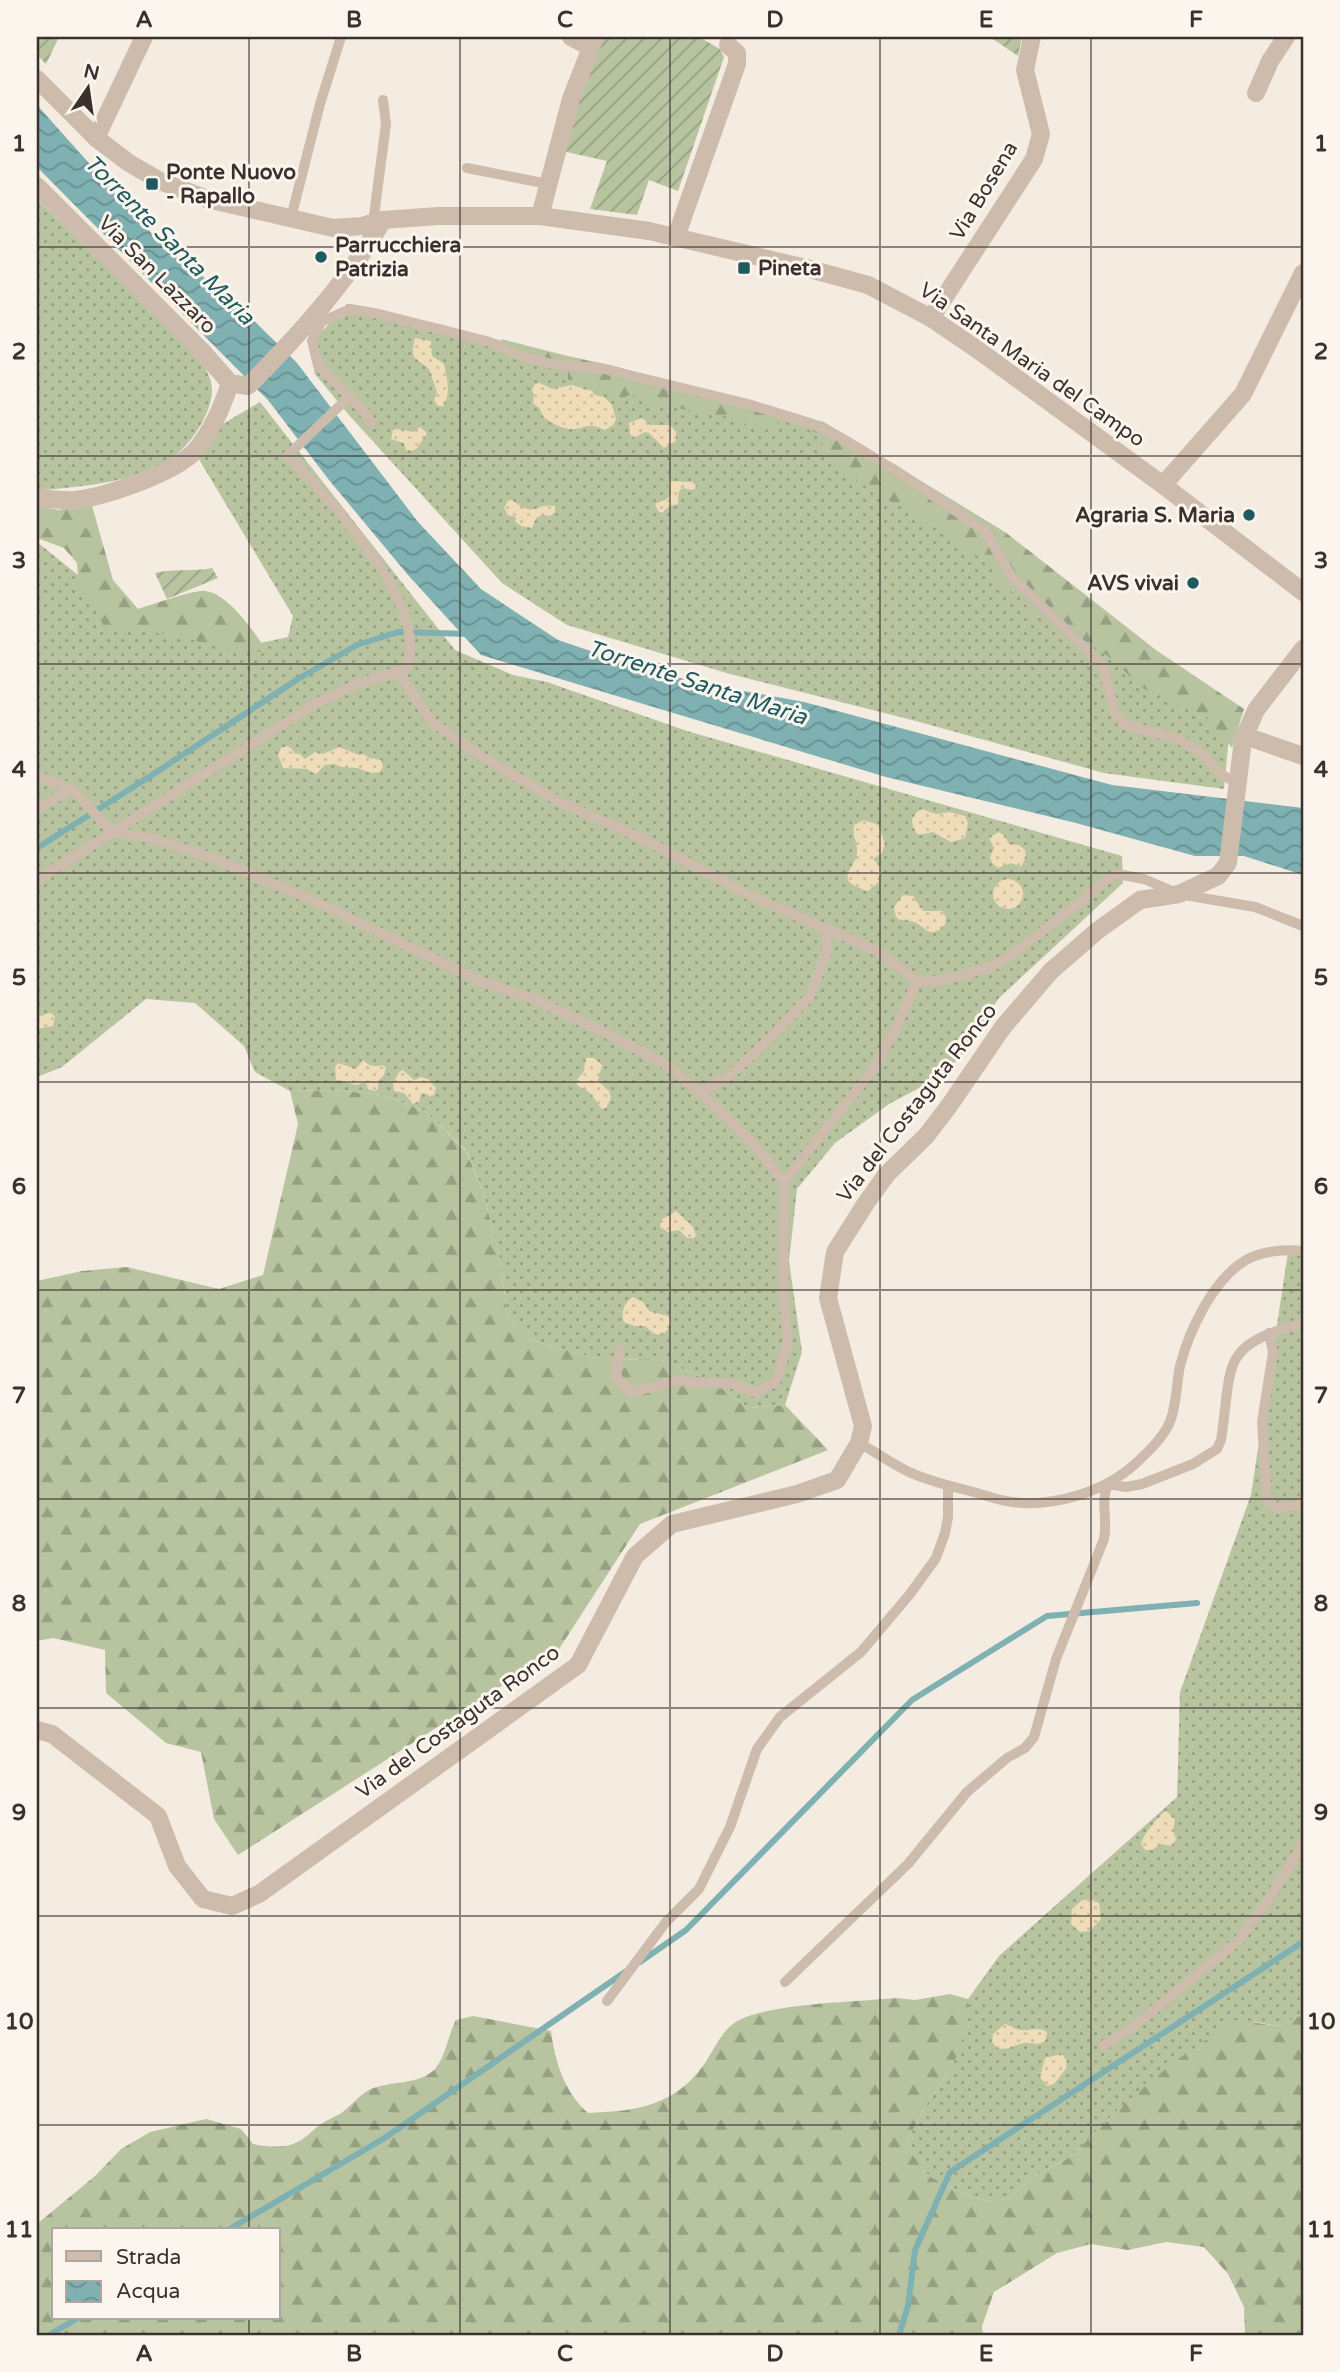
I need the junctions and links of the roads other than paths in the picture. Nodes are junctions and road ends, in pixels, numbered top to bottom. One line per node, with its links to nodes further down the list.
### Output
1 (144, 37): 11 (street)
2 (341, 37): 16 (lane)
3 (571, 37): 6 (street)
4 (1032, 37): 20 (street, Via Bosena)
5 (1286, 37): 9 (street)
6 (592, 42): 13 (street)
7 (727, 45): 18 (street)
8 (37, 79): 11 (street, Via Santa Maria del Campo)
9 (1256, 93)
10 (383, 100): 17 (lane)
11 (96, 138): 16 (street, Via Santa Maria del Campo)
12 (467, 167): 13 (lane)
13 (548, 184): 15 (street)
14 (37, 186): 21 (street, Via San Lazzaro)
15 (540, 216): 17 (street, Via Santa Maria del Campo); 18 (street, Via Santa Maria del Campo)
16 (291, 218): 17 (street, Via Santa Maria del Campo)
17 (378, 222): 21 (street)
18 (676, 237): 20 (street, Via Santa Maria del Campo)
19 (1303, 273): 24 (street)
20 (931, 318): 24 (street, Via Santa Maria del Campo)
21 (230, 383): 25 (street)
22 (346, 400): 23 (lane); 28 (lane); 32 (lane)
23 (371, 422)
24 (1163, 485): 26 (street, Via Santa Maria del Campo)
25 (37, 498)
26 (1303, 592)
27 (1303, 649): 29 (street)
28 (398, 672): 35 (lane); 39 (lane)
29 (1245, 736): 30 (street); 32 (street)
30 (1303, 756)
31 (37, 776): 33 (lane)
32 (1238, 785): 37 (street, Via del Costaguta Ronco)
33 (75, 791): 34 (lane); 35 (lane)
34 (37, 810)
35 (108, 827): 36 (lane); 41 (lane)
36 (37, 880)
37 (1179, 894): 38 (lane); 40 (lane); 47 (street, Via del Costaguta Ronco)
38 (1303, 926)
39 (826, 928): 40 (lane); 41 (lane)
40 (918, 979): 42 (lane)
41 (700, 1092): 42 (lane)
42 (784, 1182): 46 (lane)
43 (1303, 1251): 48 (lane)
44 (1303, 1323): 45 (lane)
45 (1269, 1333): 48 (lane); 50 (lane)
46 (620, 1350)
47 (859, 1443): 49 (lane); 51 (street, Via del Costaguta Ronco)
48 (1108, 1484): 49 (lane); 53 (lane)
49 (948, 1486): 54 (lane)
50 (1303, 1504)
51 (37, 1730)
52 (1303, 1844): 55 (lane)
53 (785, 1982)
54 (607, 2001)
55 (1103, 2046)

